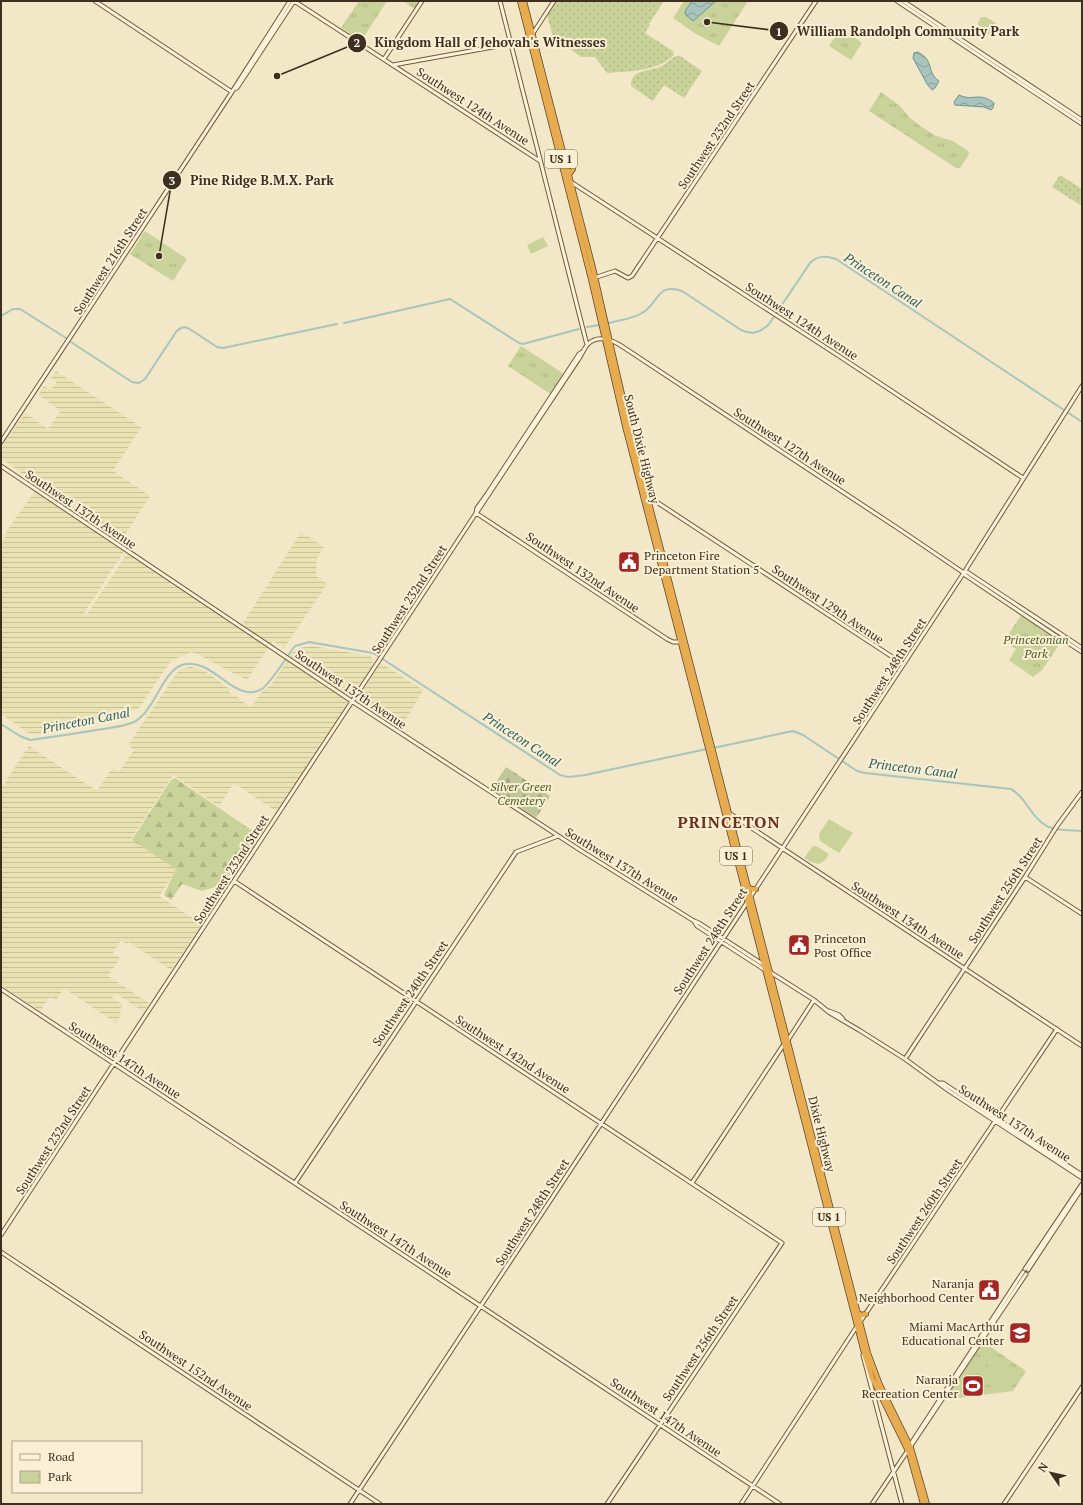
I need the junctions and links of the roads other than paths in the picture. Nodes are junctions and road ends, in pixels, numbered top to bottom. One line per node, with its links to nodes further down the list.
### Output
1 (95, 1): 18 (street)
2 (290, 1): 18 (street, Southwest 216th Street)
3 (294, 1): 16 (street, Southwest 124th Avenue); 18 (street, Southwest 216th Street)
4 (422, 1): 16 (street)
5 (500, 1): 15 (street)
6 (520, 1): 14 (highway, South Dixie Highway / US 1)
7 (524, 1): 12 (highway, South Dixie Highway / US 1)
8 (554, 1): 13 (street)
9 (816, 1): 25 (street, Southwest 232nd Street)
10 (897, 1): 21 (street)
11 (903, 1): 20 (street)
12 (531, 28): 13 (highway); 14 (highway, South Dixie Highway / US 1)
13 (536, 30): 14 (street)
14 (531, 37): 15 (street); 19 (highway, South Dixie Highway / US 1); 22 (highway, South Dixie Highway / US 1)
15 (510, 43): 17 (street); 23 (street)
16 (384, 59): 17 (street, Southwest 124th Avenue)
17 (393, 65): 23 (street, Southwest 124th Avenue)
18 (233, 90): 31 (street, Southwest 216th Street)
19 (548, 112): 22 (highway); 24 (highway, South Dixie Highway / US 1)
20 (1082, 120)
21 (1082, 124)
22 (560, 140): 24 (highway, South Dixie Highway / US 1)
23 (540, 161): 28 (street)
24 (568, 180): 25 (street, Southwest 124th Avenue); 26 (highway, South Dixie Highway / US 1); 26 (highway, South Dixie Highway / US 1)
25 (658, 238): 26 (street, Southwest 232nd Street); 34 (street, Southwest 124th Avenue)
26 (593, 279): 27 (highway, South Dixie Highway / US 1); 27 (highway, South Dixie Highway / US 1)
27 (607, 339): 28 (street); 30 (highway, South Dixie Highway / US 1); 32 (highway, South Dixie Highway / US 1); 37 (street, Southwest 127th Avenue)
28 (587, 344): 36 (street, Southwest 232nd Street)
29 (1082, 386): 34 (street, Southwest 248th Street)
30 (625, 426): 32 (highway); 35 (highway, South Dixie Highway / US 1)
31 (1, 442)
32 (636, 453): 35 (highway, South Dixie Highway / US 1)
33 (1, 466): 46 (street, Southwest 137th Avenue)
34 (1023, 478): 37 (street, Southwest 248th Street)
35 (645, 494): 38 (highway, South Dixie Highway / US 1); 40 (highway, South Dixie Highway / US 1); 44 (street, Southwest 129th Avenue)
36 (476, 513): 40 (street, Southwest 132nd Avenue); 46 (street, Southwest 232nd Street)
37 (964, 573): 39 (street, Southwest 127th Avenue); 44 (street, Southwest 248th Street)
38 (677, 612): 40 (highway); 43 (highway, South Dixie Highway / US 1)
39 (1065, 639): 41 (street, Southwest 127th Avenue); 42 (street, Southwest 127th Avenue)
40 (681, 642): 43 (highway); 45 (highway, South Dixie Highway / US 1)
41 (1082, 648)
42 (1082, 652)
43 (690, 664): 47 (highway, South Dixie Highway / US 1)
44 (904, 664): 54 (street, Southwest 248th Street)
45 (695, 698): 47 (highway); 48 (highway, South Dixie Highway / US 1)
46 (353, 702): 53 (street, Southwest 137th Avenue); 56 (street, Southwest 232nd Street)
47 (706, 726): 48 (highway, South Dixie Highway / US 1)
48 (709, 745): 49 (highway, South Dixie Highway / US 1)
49 (711, 751): 51 (highway, South Dixie Highway / US 1); 52 (highway, South Dixie Highway / US 1)
50 (1082, 792): 55 (street, Southwest 256th Street)
51 (724, 810): 52 (street, Southwest 134th Avenue); 59 (highway, South Dixie Highway / US 1)
52 (729, 813): 54 (street, Southwest 134th Avenue); 57 (highway, South Dixie Highway / US 1)
53 (558, 836): 63 (street, Southwest 137th Avenue); 69 (street, Southwest 240th Street)
54 (782, 848): 58 (street, Southwest 248th Street); 64 (street, Southwest 134th Avenue)
55 (1025, 877): 62 (street); 64 (street, Southwest 256th Street)
56 (234, 881): 69 (street, Southwest 142nd Avenue); 77 (street, Southwest 232nd Street)
57 (748, 888): 58 (highway); 59 (highway, South Dixie Highway / US 1)
58 (756, 889): 59 (street, Southwest 248th Street)
59 (749, 899): 60 (street, Southwest 248th Street); 61 (highway, Dixie Highway / US 1); 65 (highway, Dixie Highway / US 1)
60 (743, 909): 61 (highway); 63 (street, Southwest 248th Street)
61 (750, 912): 65 (highway, Dixie Highway / US 1)
62 (1082, 914)
63 (722, 940): 65 (street, Southwest 137th Avenue); 79 (street, Southwest 248th Street)
64 (965, 968): 71 (street, Southwest 134th Avenue); 76 (street, Southwest 256th Street)
65 (768, 970): 66 (highway, Dixie Highway / US 1); 68 (street, Southwest 137th Avenue); 70 (highway, Dixie Highway / US 1)
66 (768, 983): 70 (highway); 72 (highway, Dixie Highway / US 1)
67 (1, 989): 77 (street, Southwest 147th Avenue)
68 (814, 1000): 72 (street); 76 (street, Southwest 137th Avenue)
69 (416, 1001): 79 (street, Southwest 142nd Avenue); 82 (street, Southwest 240th Street)
70 (778, 1004): 72 (highway, Dixie Highway / US 1)
71 (1056, 1029): 73 (street, Southwest 134th Avenue); 78 (street, Southwest 260th Street)
72 (786, 1042): 74 (street); 75 (highway, Dixie Highway / US 1); 91 (highway, Dixie Highway / US 1)
73 (1082, 1046)
74 (780, 1051): 75 (highway); 83 (street)
75 (786, 1053): 93 (highway, Dixie Highway / US 1)
76 (905, 1059): 78 (street, Southwest 137th Avenue)
77 (114, 1064): 82 (street, Southwest 147th Avenue); 86 (street, Southwest 232nd Street)
78 (995, 1120): 80 (street, Southwest 137th Avenue); 81 (street, Southwest 137th Avenue); 92 (street, Southwest 260th Street)
79 (602, 1123): 83 (street, Southwest 142nd Avenue); 90 (street, Southwest 248th Street)
80 (1082, 1175)
81 (1082, 1178)
82 (295, 1183): 90 (street, Southwest 147th Avenue)
83 (692, 1183): 87 (street, Southwest 142nd Avenue)
84 (1082, 1184): 89 (street)
85 (1082, 1188): 89 (street)
86 (1, 1235)
87 (782, 1242): 98 (street, Southwest 256th Street)
88 (1, 1252): 104 (street, Southwest 152nd Avenue)
89 (1026, 1271): 99 (street)
90 (481, 1306): 98 (street, Southwest 147th Avenue); 104 (street, Southwest 248th Street)
91 (858, 1313): 92 (highway); 93 (highway, Dixie Highway / US 1)
92 (866, 1314): 93 (street, Southwest 260th Street)
93 (858, 1324): 94 (street, Southwest 260th Street); 95 (highway, Dixie Highway / US 1); 96 (highway, Dixie Highway / US 1)
94 (852, 1334): 95 (highway); 103 (street, Southwest 260th Street)
95 (859, 1334): 96 (highway, Dixie Highway / US 1)
96 (873, 1379): 99 (highway, US 1); 102 (street)
97 (1082, 1387): 113 (street)
98 (660, 1424): 103 (street, Southwest 147th Avenue); 107 (street, Southwest 256th Street)
99 (909, 1448): 100 (highway, US 1); 101 (street); 112 (highway, US 1)
100 (911, 1459): 101 (street); 112 (highway, US 1)
101 (902, 1460): 102 (street)
102 (894, 1472): 110 (street); 111 (street)
103 (753, 1486): 108 (street, Southwest 260th Street); 109 (street, Southwest 147th Avenue)
104 (359, 1490): 105 (street, Southwest 248th Street); 106 (street, Southwest 152nd Avenue)
105 (350, 1504)
106 (380, 1504)
107 (607, 1504)
108 (741, 1504)
109 (780, 1504)
110 (872, 1504)
111 (902, 1504)
112 (925, 1504)
113 (1004, 1504)

